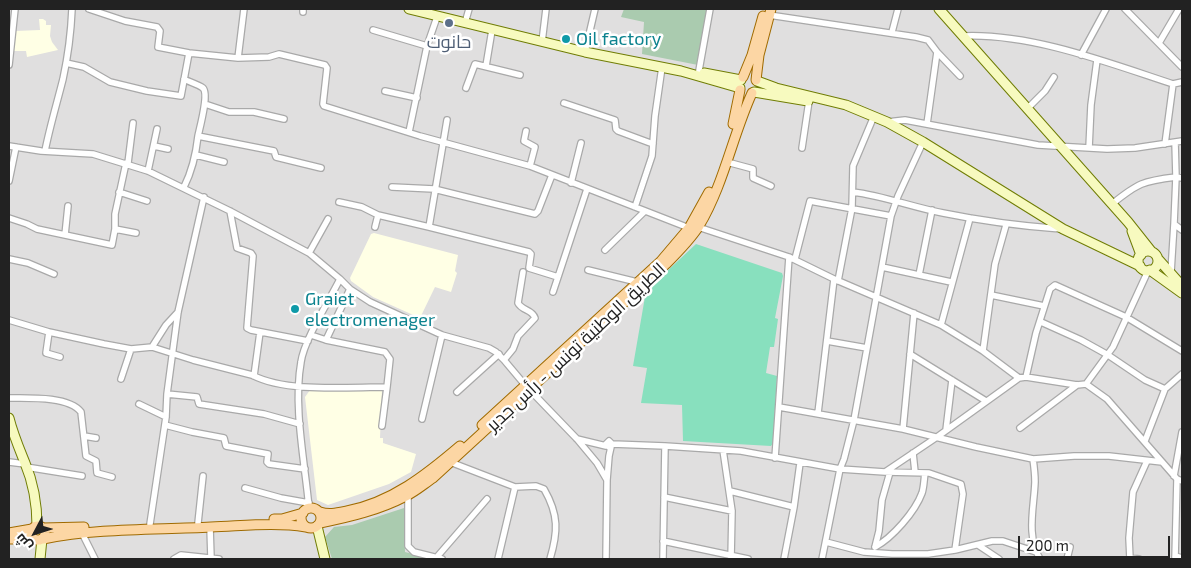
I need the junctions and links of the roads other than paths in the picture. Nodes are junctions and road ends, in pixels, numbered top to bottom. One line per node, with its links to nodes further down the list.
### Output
1 (15, 9): 33 (street)
2 (72, 9): 32 (street)
3 (89, 9): 28 (street)
4 (244, 9): 30 (street)
5 (409, 9): 15 (main road)
6 (469, 9): 18 (street)
7 (546, 9): 23 (street)
8 (595, 9): 26 (street)
9 (710, 9): 37 (street)
10 (898, 9): 21 (street)
11 (939, 9): 22 (main road)
12 (1106, 9): 29 (street)
13 (1125, 9): 24 (street)
14 (1179, 9): 24 (street)
15 (422, 10): 17 (main road)
16 (769, 11): 21 (street); 42 (main road); 44 (main road, الطريق الوطنية تونس - رأس جدير)
17 (437, 17): 18 (main road); 25 (street)
18 (465, 23): 20 (main road)
19 (373, 30): 25 (street)
20 (492, 30): 23 (main road); 34 (street)
21 (892, 32): 27 (street)
22 (963, 36): 29 (street); 53 (main road)
23 (542, 42): 26 (main road)
24 (1159, 43): 36 (street)
25 (427, 46): 49 (street)
26 (585, 52): 35 (main road)
27 (937, 52): 39 (street); 58 (street)
28 (189, 53): 30 (street); 41 (street)
29 (1081, 55): 31 (street)
30 (238, 58): 61 (street)
31 (1097, 60): 45 (street); 75 (street)
32 (66, 63): 41 (street); 77 (street)
33 (9, 64)
34 (486, 66): 38 (street); 46 (street)
35 (662, 67): 37 (main road); 68 (street)
36 (1182, 67)
37 (699, 74): 44 (main road)
38 (520, 75)
39 (960, 76)
40 (1054, 76): 53 (street)
41 (184, 79): 52 (street)
42 (756, 80): 44 (main road); 48 (main road); 54 (main road)
43 (1182, 82): 45 (street)
44 (741, 83): 48 (main road); 117 (main road, الطريق الوطنية تونس - رأس جدير)
45 (1174, 84): 69 (street)
46 (466, 88)
47 (385, 91): 49 (street)
48 (753, 92): 50 (main road); 80 (main road, الطريق الوطنية تونس - رأس جدير)
49 (417, 98): 61 (street)
50 (809, 101): 54 (main road); 73 (street)
51 (564, 103): 68 (street)
52 (205, 104): 55 (street); 62 (street)
53 (1027, 109): 74 (main road)
54 (879, 118): 58 (street); 65 (main road); 95 (street)
55 (284, 119)
56 (447, 120): 64 (street)
57 (133, 123): 81 (street)
58 (927, 124): 74 (street)
59 (157, 130): 71 (street)
60 (526, 130): 82 (street)
61 (409, 132): 64 (street)
62 (198, 136): 78 (street); 83 (street)
63 (1182, 141): 66 (street)
64 (444, 142): 82 (street); 92 (street)
65 (922, 142): 98 (street); 119 (main road)
66 (1175, 142): 69 (street); 86 (street)
67 (581, 143): 88 (street)
68 (653, 144): 102 (street)
69 (1165, 144): 75 (street)
70 (9, 146): 72 (street)
71 (154, 146): 76 (street); 84 (street)
72 (16, 147): 77 (street); 87 (street)
73 (802, 148)
74 (1060, 148): 75 (street); 100 (main road)
75 (1089, 148)
76 (168, 149)
77 (45, 151): 81 (street)
78 (196, 155): 79 (street); 90 (street)
79 (224, 162)
80 (728, 162): 89 (street); 117 (main road, الطريق الوطنية تونس - رأس جدير)
81 (127, 163): 84 (street); 94 (street)
82 (530, 166): 85 (street)
83 (321, 168)
84 (148, 170): 90 (street)
85 (552, 175): 88 (street); 92 (street)
86 (1179, 178): 100 (street); 113 (street)
87 (9, 181)
88 (571, 183): 93 (street)
89 (771, 186)
90 (184, 187): 96 (street)
91 (392, 187): 92 (street)
92 (434, 189): 116 (street)
93 (587, 189): 102 (street); 138 (street)
94 (119, 192): 97 (street); 118 (street)
95 (853, 192): 98 (street); 103 (street)
96 (204, 197): 105 (street); 150 (street)
97 (147, 201)
98 (896, 201): 104 (street); 108 (street)
99 (339, 202): 107 (street)
100 (1112, 204): 112 (main road)
101 (68, 206): 122 (street)
102 (635, 207): 106 (street)
103 (852, 208): 108 (street); 128 (street); 140 (street)
104 (932, 210): 110 (street); 137 (street)
105 (230, 211): 125 (street); 157 (street)
106 (645, 211): 117 (street); 123 (street)
107 (378, 215): 115 (street); 116 (street)
108 (891, 216): 131 (street)
109 (9, 218): 122 (street)
110 (970, 218): 114 (street); 142 (street)
111 (328, 220): 125 (street)
112 (1128, 222): 124 (main road); 127 (main road)
113 (1174, 224): 120 (street); 135 (street)
114 (1006, 225): 119 (street); 147 (street)
115 (375, 227)
116 (429, 227): 138 (street)
117 (693, 228): 128 (street); 141 (main road, الطريق الوطنية تونس - رأس جدير); 183 (main road, الطريق الوطنية تونس - رأس جدير)
118 (115, 229): 121 (street); 122 (street)
119 (1063, 229): 126 (main road)
120 (1182, 230)
121 (136, 233)
122 (65, 235)
123 (605, 250)
124 (1151, 251): 127 (main road); 130 (main road)
125 (309, 253): 139 (street)
126 (1114, 255): 127 (main road); 132 (main road)
127 (1140, 255): 132 (main road)
128 (792, 258): 140 (street); 190 (street)
129 (9, 259): 136 (street)
130 (1158, 259): 132 (main road); 135 (main road)
131 (882, 267): 137 (street); 148 (street)
132 (1146, 269): 146 (main road); 152 (street)
133 (588, 270): 141 (street)
134 (522, 272): 172 (street)
135 (1171, 272): 143 (main road)
136 (54, 274)
137 (919, 275): 142 (street)
138 (558, 277): 145 (street)
139 (340, 279): 144 (street); 159 (street)
140 (836, 280): 148 (street); 161 (street)
141 (637, 282): 183 (main road, الطريق الوطنية تونس - رأس جدير)
142 (951, 282): 155 (street)
143 (1182, 286)
144 (350, 289): 158 (street); 160 (street)
145 (553, 292)
146 (1182, 293)
147 (992, 295): 149 (street); 165 (street)
148 (876, 296): 151 (street); 163 (street)
149 (1044, 306): 152 (street); 154 (street)
150 (178, 312): 162 (street); 167 (street)
151 (914, 313): 155 (street); 169 (street)
152 (1126, 317): 166 (street); 170 (street)
153 (9, 320): 156 (street)
154 (1041, 322): 170 (street); 175 (street)
155 (940, 325): 165 (street)
156 (49, 332): 164 (street); 171 (street)
157 (260, 332): 159 (street); 174 (street)
158 (442, 335): 168 (street); 194 (street)
159 (310, 338): 160 (street); 181 (street)
160 (326, 340): 182 (street)
161 (827, 341): 163 (street); 191 (street)
162 (152, 347): 164 (street); 167 (street)
163 (867, 348): 195 (street)
164 (131, 349): 177 (street)
165 (983, 351): 176 (street)
166 (1182, 351)
167 (172, 352): 174 (street); 186 (street)
168 (499, 354): 172 (street); 185 (street)
169 (910, 354): 178 (street); 200 (street)
170 (1108, 355): 179 (street); 184 (street)
171 (60, 357)
172 (504, 360): 183 (street)
173 (1182, 374): 184 (street)
174 (254, 376): 181 (street)
175 (1026, 376): 176 (street); 180 (street)
176 (1019, 378): 188 (street)
177 (121, 379)
178 (952, 380): 188 (street); 201 (street)
179 (1086, 384): 180 (street); 207 (street)
180 (1076, 386): 199 (street)
181 (299, 387): 182 (street); 196 (street)
182 (387, 387): 198 (street)
183 (528, 387): 206 (street); 216 (main road, الطريق الوطنية تونس - رأس جدير); 239 (main road, الطريق الوطنية تونس - رأس جدير)
184 (1165, 389): 207 (street)
185 (457, 392)
186 (167, 394): 192 (street); 196 (street)
187 (9, 398): 203 (street)
188 (986, 402): 201 (street)
189 (140, 404): 192 (street)
190 (779, 407): 191 (street); 212 (street)
191 (818, 413): 195 (street)
192 (166, 417): 197 (street)
193 (9, 418): 219 (main road)
194 (422, 419)
195 (854, 420): 200 (street); 221 (street)
196 (300, 424): 220 (street)
197 (165, 425): 220 (street); 241 (street)
198 (382, 426)
199 (1020, 428)
200 (903, 429): 204 (street)
201 (946, 430): 204 (street)
202 (1182, 432): 228 (street)
203 (84, 436): 205 (street); 227 (street)
204 (937, 437): 211 (street); 213 (street)
205 (96, 438)
206 (577, 439): 208 (street); 229 (street)
207 (1145, 441): 217 (street)
208 (607, 445): 209 (street); 229 (street)
209 (665, 446): 210 (street); 234 (street)
210 (723, 450): 212 (street); 232 (street)
211 (913, 453): 222 (street); 223 (street)
212 (775, 458): 218 (street)
213 (1033, 459): 214 (street); 257 (street)
214 (1147, 461): 217 (street); 260 (street)
215 (9, 462): 219 (street)
216 (450, 462): 230 (street); 233 (main road, الطريق الوطنية تونس - رأس جدير)
217 (1162, 462): 228 (street)
218 (800, 463): 221 (street); 237 (street)
219 (26, 465): 225 (street); 245 (main road)
220 (305, 469): 236 (street)
221 (840, 469): 222 (street); 251 (street)
222 (888, 472): 223 (street); 254 (street)
223 (915, 472): 224 (street)
224 (925, 473): 254 (street); 255 (street)
225 (82, 476)
226 (203, 476): 240 (street)
227 (112, 477)
228 (1178, 479): 261 (street)
229 (607, 480): 271 (street)
230 (514, 487): 269 (street); 270 (street)
231 (245, 488): 236 (street)
232 (730, 491): 237 (street); 238 (street)
233 (408, 495): 242 (main road, الطريق الوطنية تونس - رأس جدير); 268 (street)
234 (664, 497): 238 (street); 250 (street)
235 (487, 499): 268 (street)
236 (307, 508): 239 (main road); 240 (main road); 243 (main road)
237 (794, 508): 274 (street)
238 (732, 511): 258 (street)
239 (320, 512): 242 (main road)
240 (198, 523): 241 (main road)
241 (150, 524): 245 (main road)
242 (319, 525): 243 (main road); 267 (main road)
243 (306, 526): 244 (main road)
244 (210, 527): 247 (main road); 259 (street)
245 (37, 528): 246 (main road); 249 (main road); 249 (main road)
246 (9, 533)
247 (82, 533): 249 (main road); 264 (street)
248 (9, 539): 249 (main road)
249 (38, 539): 263 (main road)
250 (663, 541): 258 (street); 272 (street)
251 (826, 542): 256 (street); 275 (street)
252 (978, 544): 255 (street); 257 (street); 277 (street)
253 (1070, 547): 279 (street)
254 (874, 550): 255 (street); 256 (street)
255 (955, 550)
256 (864, 552): 276 (street)
257 (1036, 552): 278 (street)
258 (731, 557): 273 (street)
259 (208, 558): 265 (street); 266 (street)
260 (1130, 558): 280 (street)
261 (1175, 558): 262 (street)
262 (1182, 558)
263 (40, 559)
264 (96, 559)
265 (174, 559)
266 (219, 559)
267 (325, 559)
268 (439, 559)
269 (498, 559)
270 (550, 559)
271 (606, 559)
272 (663, 559)
273 (748, 559)
274 (784, 559)
275 (822, 559)
276 (866, 559)
277 (999, 559)
278 (1040, 559)
279 (1067, 559)
280 (1139, 559)

